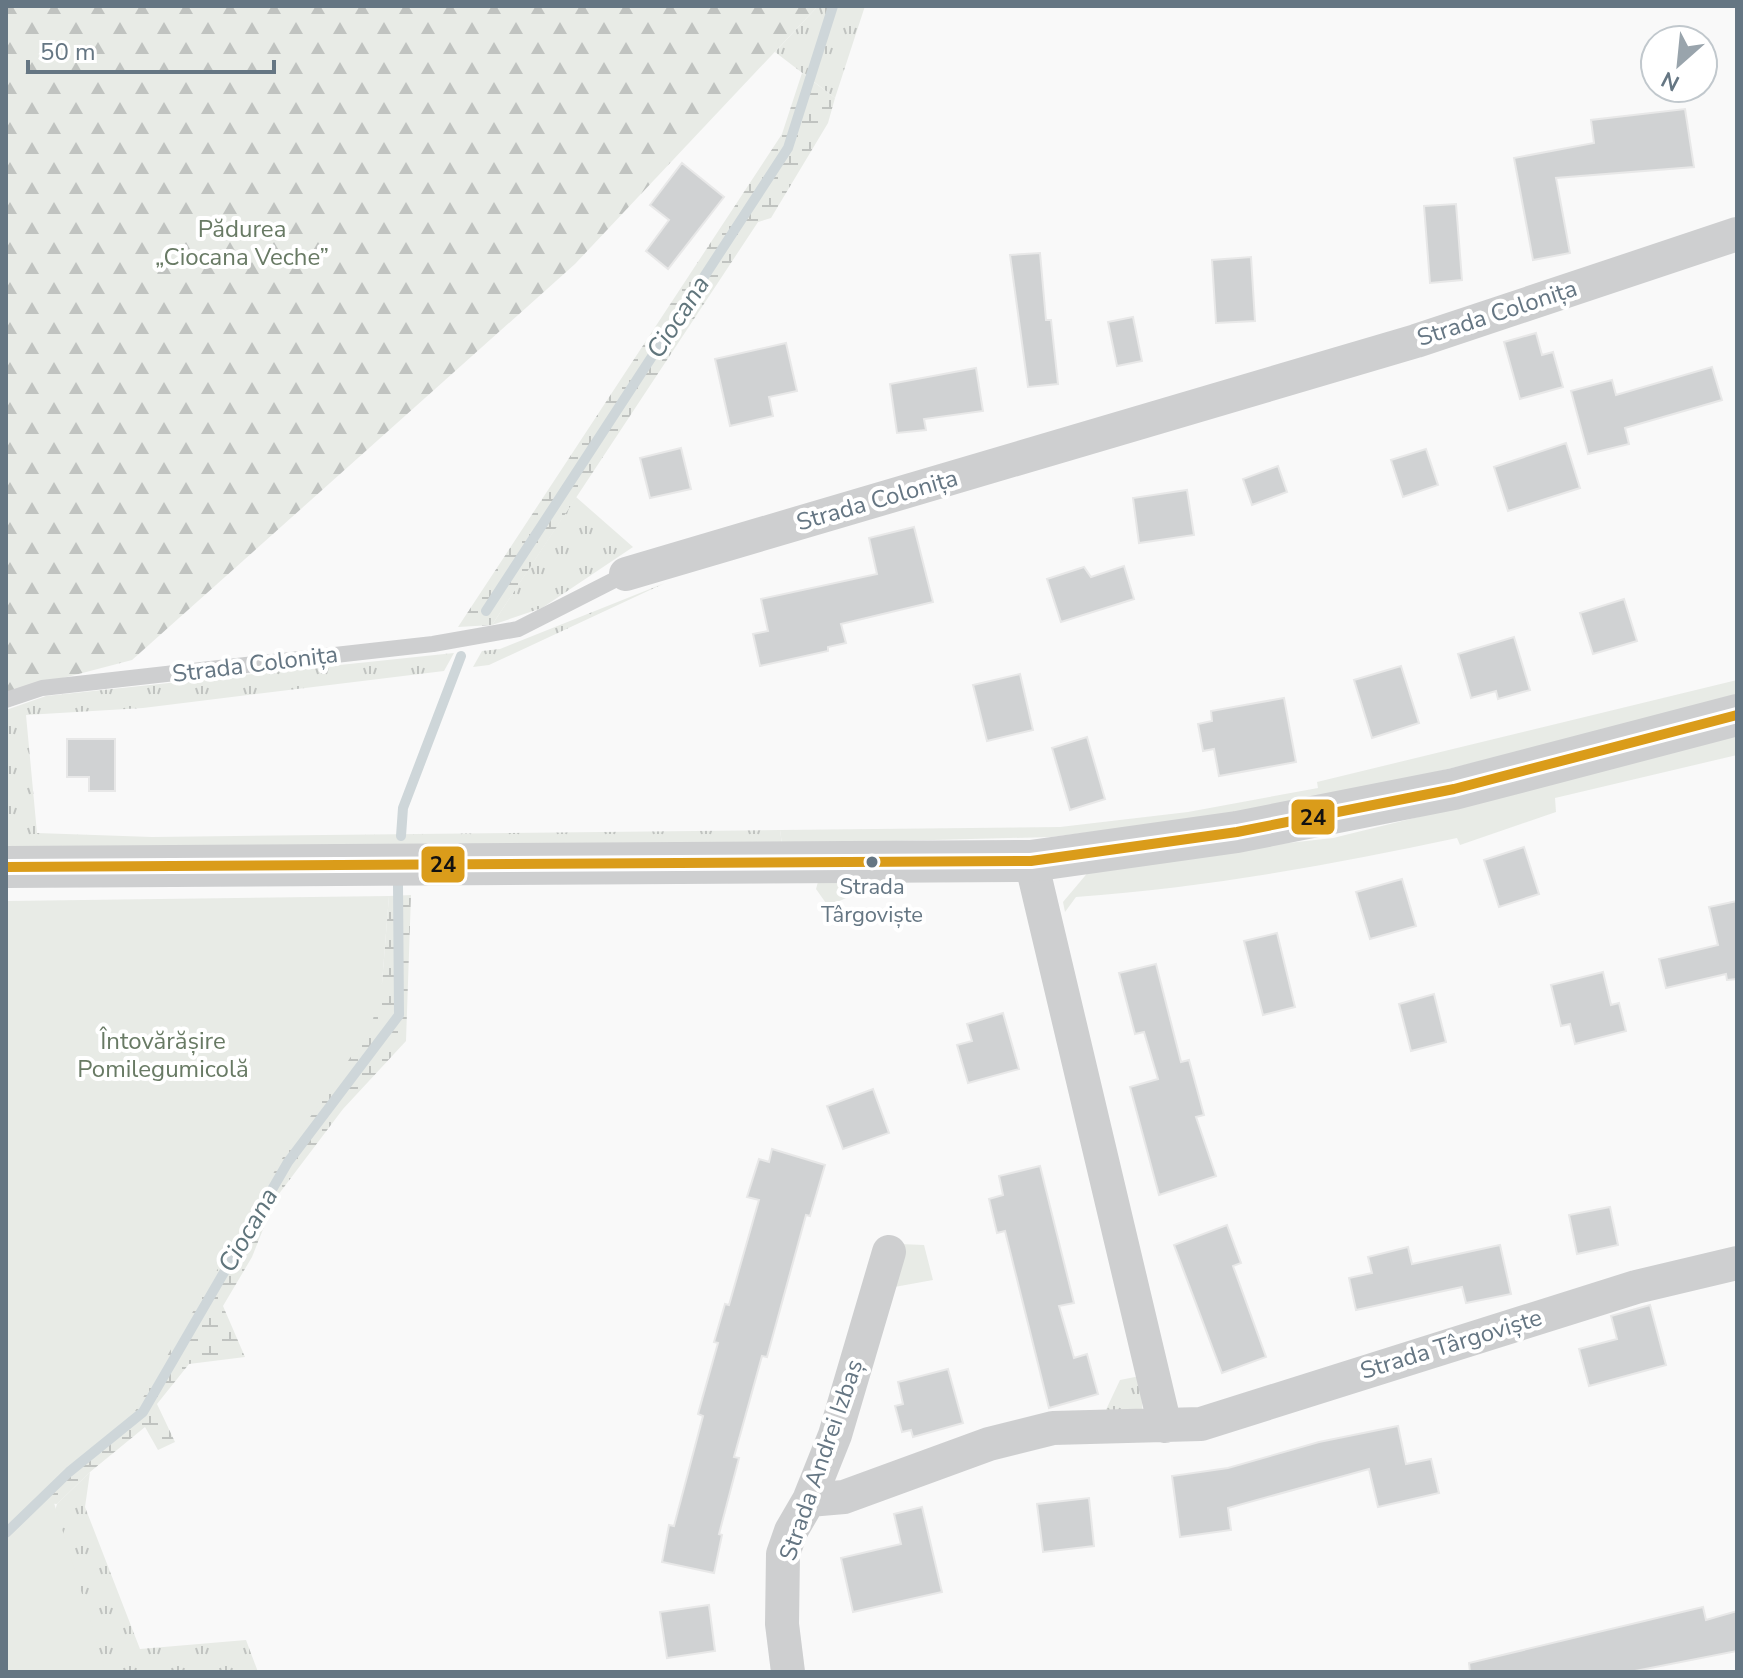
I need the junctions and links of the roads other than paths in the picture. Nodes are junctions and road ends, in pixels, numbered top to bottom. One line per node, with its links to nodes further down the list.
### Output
1 (1737, 234): 2 (street, Strada Colonița)
2 (626, 574): 3 (lane, Strada Colonița)
3 (6, 700)
4 (1737, 715): 5 (street)
5 (1031, 861): 6 (street); 9 (street)
6 (6, 867)
7 (889, 1252): 10 (street, Strada Andrei Izbaș)
8 (1737, 1263): 9 (street, Strada Târgoviște)
9 (1165, 1426): 10 (street, Strada Târgoviște)
10 (809, 1500): 11 (street, Strada Andrei Izbaș)
11 (788, 1672)

